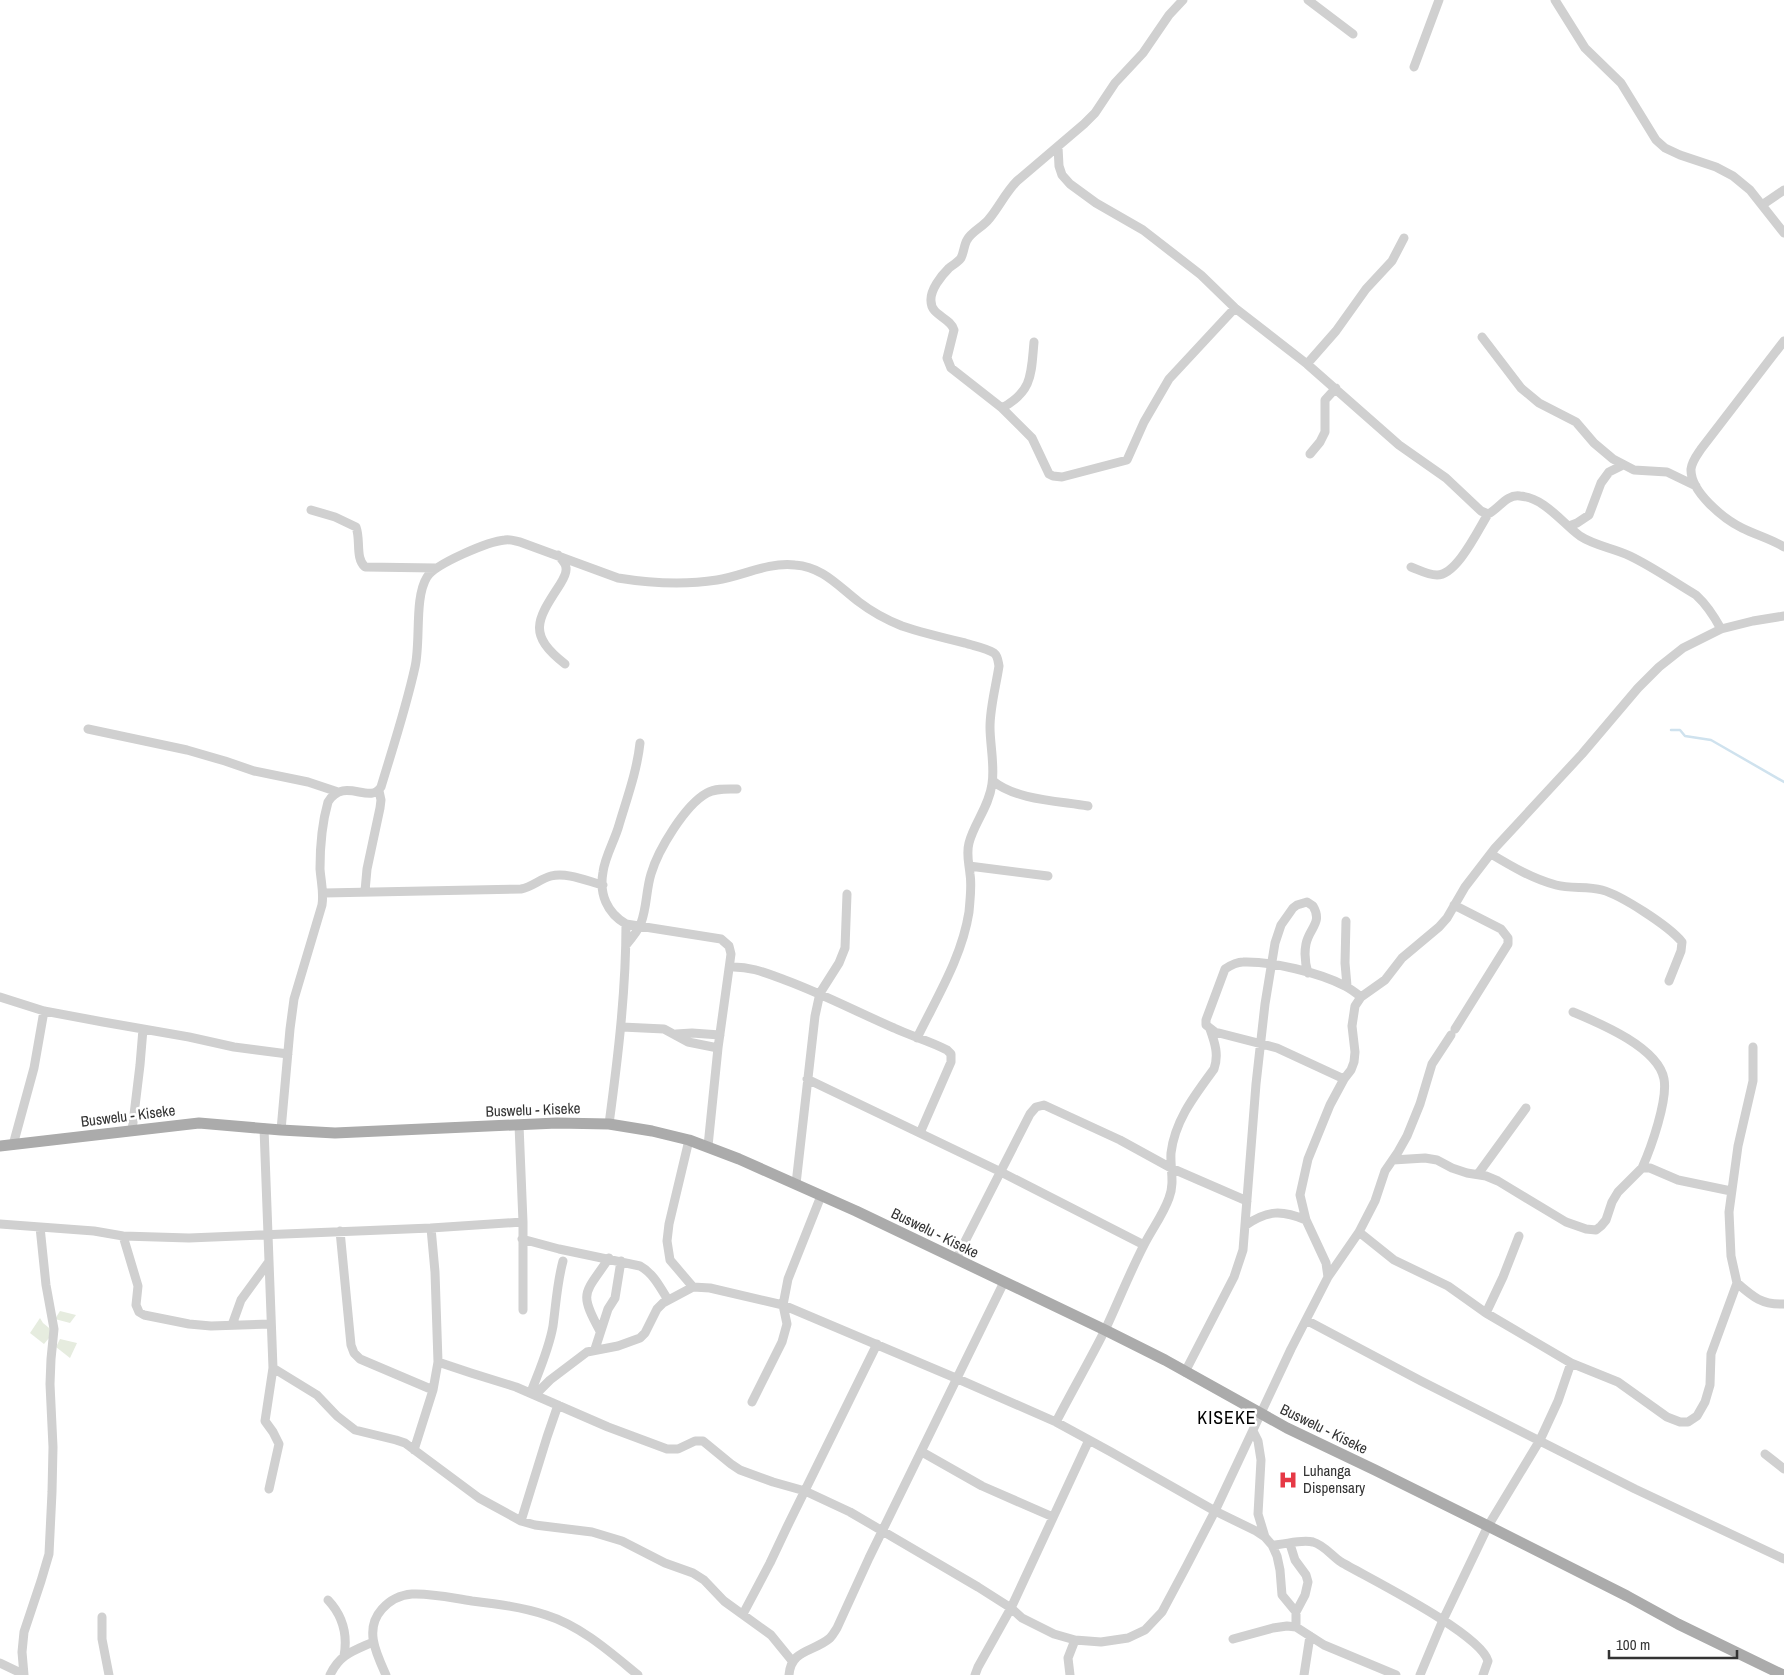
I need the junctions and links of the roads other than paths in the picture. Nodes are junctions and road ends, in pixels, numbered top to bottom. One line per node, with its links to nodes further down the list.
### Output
1 (1183, 0): 7 (street)
2 (1308, 0): 5 (street)
3 (1439, 0): 6 (street)
4 (1555, 0): 9 (street)
5 (1353, 34)
6 (1414, 67)
7 (1058, 148): 12 (street); 18 (street)
8 (1784, 190): 9 (street)
9 (1762, 205): 10 (street)
10 (1784, 233)
11 (1404, 238): 16 (street)
12 (1235, 308): 16 (street); 18 (street)
13 (1482, 337): 20 (street)
14 (1784, 341): 21 (street)
15 (1034, 342): 18 (street)
16 (1307, 364): 17 (street)
17 (1336, 388): 19 (street); 23 (street)
18 (1002, 408)
19 (1310, 454)
20 (1623, 465): 21 (street); 24 (street)
21 (1696, 486): 25 (street)
22 (310, 510): 28 (street)
23 (1488, 514): 24 (street); 27 (street)
24 (1569, 526): 30 (street)
25 (1784, 547)
26 (558, 555): 28 (street); 31 (street); 34 (street)
27 (1411, 567)
28 (436, 568): 36 (street)
29 (1784, 616): 30 (street)
30 (1721, 629): 39 (street)
31 (565, 664)
32 (88, 728): 37 (street)
33 (640, 743): 42 (street)
34 (993, 781): 38 (street); 40 (street)
35 (737, 789): 49 (street)
36 (379, 791): 37 (street); 43 (street)
37 (338, 792): 44 (street)
38 (1088, 806)
39 (1491, 854): 46 (street); 54 (street)
40 (969, 866): 41 (street); 66 (street)
41 (1048, 876)
42 (603, 885): 43 (street); 48 (street)
43 (365, 892): 44 (street)
44 (324, 893): 70 (street)
45 (847, 894): 56 (street)
46 (1454, 905): 57 (street); 84 (street)
47 (1346, 921): 55 (street)
48 (626, 924): 49 (street); 50 (street)
49 (639, 927): 50 (street); 52 (street)
50 (626, 945): 61 (street)
51 (1272, 965): 53 (street); 53 (street); 63 (street); 67 (street)
52 (730, 967): 56 (street); 65 (street)
53 (1308, 973): 55 (street)
54 (1669, 981)
55 (1347, 986): 57 (street)
56 (820, 993): 66 (street); 71 (street)
57 (1361, 997): 72 (street)
58 (0, 998): 59 (street)
59 (44, 1011): 62 (street); 81 (street)
60 (1572, 1012): 86 (street)
61 (622, 1027): 64 (street); 74 (street)
62 (143, 1029): 70 (street); 78 (street)
63 (1210, 1029): 67 (street); 85 (street)
64 (676, 1034): 65 (street); 69 (street)
65 (720, 1035): 69 (street)
66 (917, 1038): 79 (street)
67 (1260, 1044): 72 (street); 92 (street)
68 (1754, 1047): 90 (street)
69 (718, 1048): 83 (street)
70 (288, 1054): 77 (street)
71 (807, 1079): 79 (street); 89 (street)
72 (1344, 1079): 93 (street)
73 (1526, 1108): 88 (street)
74 (609, 1124): 75 (main road, Buswelu - Kiseke); 80 (main road, Buswelu - Kiseke)
75 (518, 1125): 77 (main road, Buswelu - Kiseke); 94 (street)
76 (264, 1128): 77 (main road, Buswelu - Kiseke); 78 (main road, Buswelu - Kiseke); 101 (street)
77 (281, 1130)
78 (132, 1131): 81 (main road, Buswelu - Kiseke)
79 (920, 1133): 87 (street)
80 (689, 1140): 83 (main road, Buswelu - Kiseke); 114 (street)
81 (13, 1145): 82 (main road, Buswelu - Kiseke)
82 (0, 1146)
83 (708, 1146): 89 (main road, Buswelu - Kiseke)
84 (1393, 1160): 88 (street); 100 (street)
85 (1171, 1168): 87 (street); 92 (street); 105 (street)
86 (1642, 1168): 88 (street); 90 (street)
87 (999, 1171): 105 (street); 107 (street)
88 (1478, 1174)
89 (796, 1184): 91 (main road, Buswelu - Kiseke)
90 (1731, 1191): 113 (street)
91 (822, 1196): 107 (main road, Buswelu - Kiseke); 117 (street)
92 (1247, 1201): 96 (street)
93 (1306, 1220): 96 (street); 111 (street)
94 (523, 1222): 98 (street); 104 (street)
95 (0, 1224): 97 (street)
96 (1246, 1225): 130 (street)
97 (40, 1227): 102 (street); 170 (street)
98 (431, 1228): 99 (street); 127 (street)
99 (340, 1231): 101 (street); 132 (street)
100 (1359, 1232): 111 (street); 119 (street)
101 (268, 1234): 102 (street); 110 (street)
102 (123, 1236): 122 (street)
103 (1519, 1236): 119 (street)
104 (522, 1239): 106 (street); 118 (street)
105 (1144, 1245): 123 (street)
106 (609, 1258): 109 (street); 124 (street)
107 (956, 1259): 112 (main road, Buswelu - Kiseke)
108 (563, 1261): 133 (street)
109 (621, 1261): 115 (street); 124 (street)
110 (268, 1263): 121 (street); 122 (street)
111 (1328, 1277): 120 (street)
112 (1004, 1282): 123 (main road, Buswelu - Kiseke); 131 (street)
113 (1737, 1283): 116 (street); 128 (street)
114 (693, 1287): 115 (street); 117 (street)
115 (668, 1300): 126 (street)
116 (1784, 1304)
117 (784, 1305): 125 (street); 134 (street)
118 (523, 1310)
119 (1486, 1313): 128 (street)
120 (1306, 1320): 136 (street); 140 (street)
121 (271, 1324): 122 (street); 129 (street)
122 (232, 1325)
123 (1105, 1330): 130 (main road, Buswelu - Kiseke); 137 (street)
124 (600, 1331): 126 (street)
125 (877, 1344): 131 (street); 146 (street)
126 (595, 1349): 133 (street)
127 (438, 1362): 132 (street); 133 (street)
128 (1572, 1363): 140 (street)
129 (274, 1368): 141 (street); 145 (street)
130 (1185, 1372): 136 (main road, Buswelu - Kiseke)
131 (958, 1378): 137 (street); 142 (street)
132 (433, 1390): 141 (street)
133 (534, 1393): 135 (street)
134 (752, 1402)
135 (558, 1405): 146 (street); 149 (street)
136 (1261, 1415): 138 (street); 150 (main road, Buswelu - Kiseke)
137 (1056, 1422): 139 (street)
138 (1253, 1431): 147 (street); 152 (street)
139 (1089, 1440): 147 (street); 148 (street)
140 (1540, 1440): 150 (street); 155 (street)
141 (414, 1450): 149 (street)
142 (922, 1452): 148 (street); 151 (street)
143 (1765, 1454): 144 (street)
144 (1784, 1469)
145 (269, 1489)
146 (805, 1490): 151 (street); 159 (street)
147 (1215, 1511): 152 (street); 165 (street)
148 (1053, 1517): 157 (street)
149 (521, 1521): 159 (street)
150 (1488, 1526): 161 (street); 182 (main road, Buswelu - Kiseke)
151 (882, 1532): 157 (street); 168 (street)
152 (1265, 1537): 154 (street)
153 (1290, 1544): 154 (street); 158 (street); 161 (street)
154 (1272, 1545): 158 (street)
155 (1784, 1559)
156 (328, 1600): 167 (street)
157 (1011, 1608): 165 (street); 176 (street)
158 (1296, 1612): 162 (street)
159 (744, 1614): 168 (street)
160 (102, 1617): 171 (street)
161 (1443, 1620): 180 (street); 181 (street)
162 (1296, 1627): 163 (street); 164 (street)
163 (1310, 1636): 178 (street); 179 (street)
164 (1233, 1639)
165 (1076, 1640): 177 (street)
166 (373, 1642): 167 (street); 173 (street); 174 (street)
167 (344, 1656): 172 (street)
168 (793, 1662): 175 (street)
169 (0, 1663): 170 (street)
170 (23, 1674)
171 (109, 1675)
172 (330, 1675)
173 (386, 1675)
174 (638, 1675)
175 (789, 1675)
176 (975, 1675)
177 (1070, 1675)
178 (1304, 1675)
179 (1396, 1675)
180 (1420, 1675)
181 (1483, 1675)
182 (1782, 1675)

